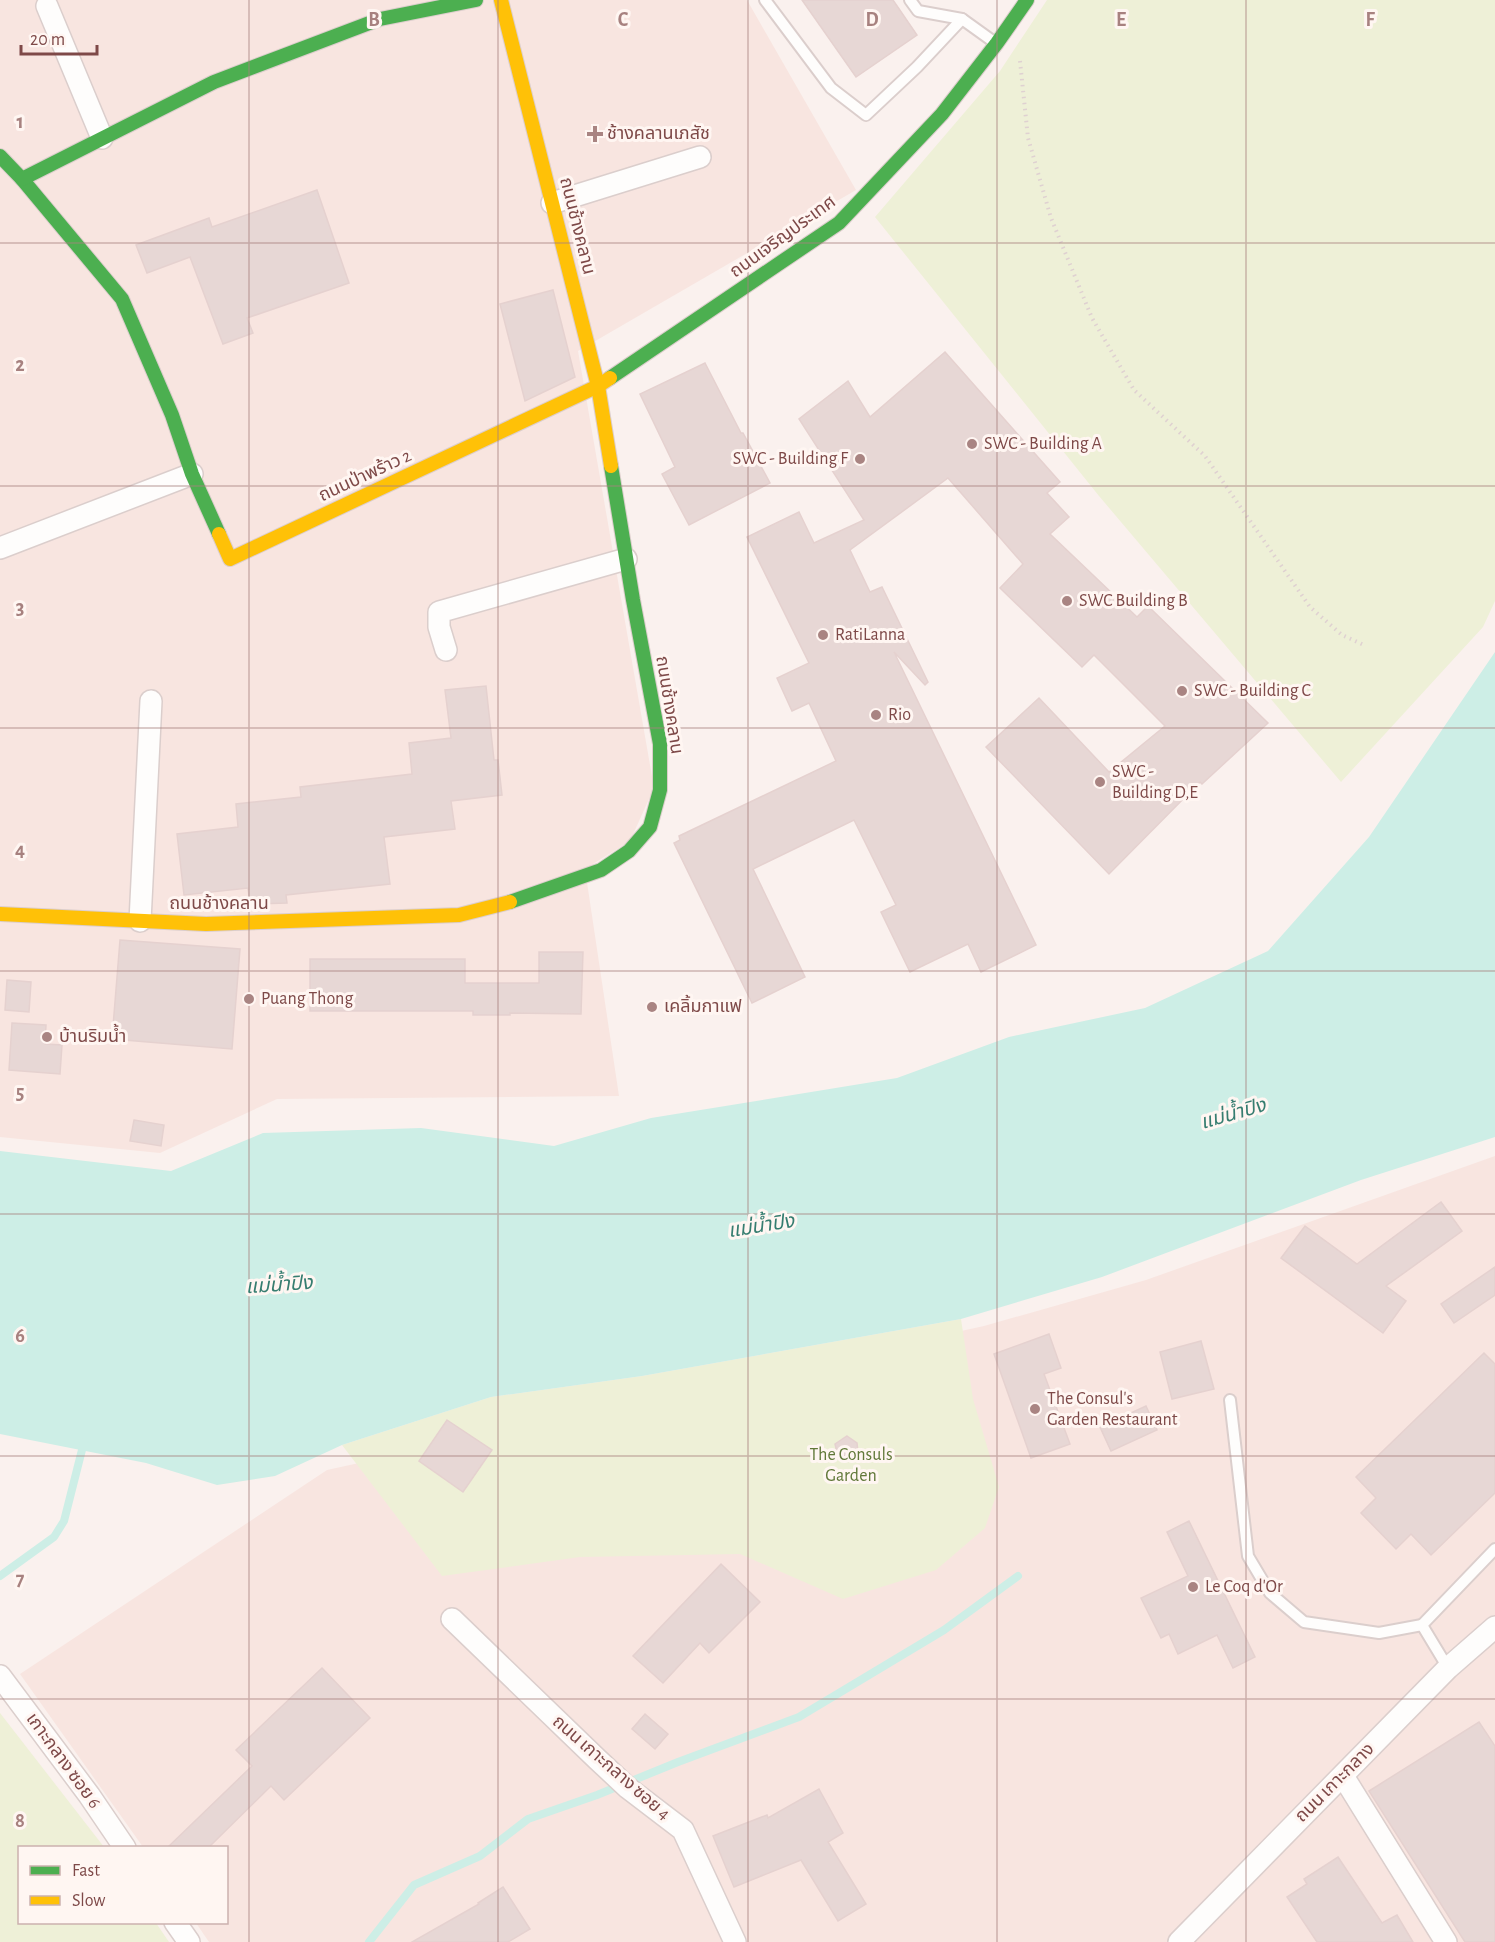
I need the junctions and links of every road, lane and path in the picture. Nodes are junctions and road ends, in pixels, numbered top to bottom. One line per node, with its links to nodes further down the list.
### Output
1 (476, 0): 12 (street)
2 (501, 0): 16 (street, ถนนช้างคลาน)
3 (765, 0): 10 (lane)
4 (910, 0): 8 (lane)
5 (926, 0): 8 (lane)
6 (1027, 0): 9 (street, ถนนเจริญประเทศ)
7 (46, 6): 12 (street)
8 (918, 11): 10 (lane)
9 (1015, 18): 11 (street, ถนนเจริญประเทศ); 21 (path)
10 (962, 19): 11 (lane)
11 (997, 44): 17 (street, ถนนเจริญประเทศ)
12 (102, 138): 15 (street)
13 (0, 156): 15 (street)
14 (700, 157): 16 (street)
15 (22, 179): 18 (street)
16 (552, 203): 17 (street, ถนนช้างคลาน)
17 (598, 386): 18 (street, ถนนป่าพร้าว 2); 20 (street, ถนนช้างคลาน)
18 (192, 474): 19 (street)
19 (0, 546)
20 (626, 559): 22 (street); 25 (street, ถนนช้างคลาน)
21 (1366, 646)
22 (446, 650)
23 (150, 701): 25 (street)
24 (0, 914): 25 (street, ถนนช้างคลาน)
25 (140, 921)
26 (1230, 1400): 29 (lane)
27 (1495, 1549): 29 (lane)
28 (452, 1619): 37 (street, ถนน เกาะกลาง ซอย 4)
29 (1422, 1625): 31 (lane)
30 (1495, 1627): 31 (street, ถนน เกาะกลาง)
31 (1448, 1668): 33 (street, ถนน เกาะกลาง)
32 (0, 1676): 34 (street, เกาะกลาง ซอย 6)
33 (1343, 1776): 38 (street, ถนน เกาะกลาง); 39 (street)
34 (123, 1846)
35 (176, 1924): 36 (street)
36 (189, 1942)
37 (735, 1942)
38 (1179, 1942)
39 (1446, 1942)

